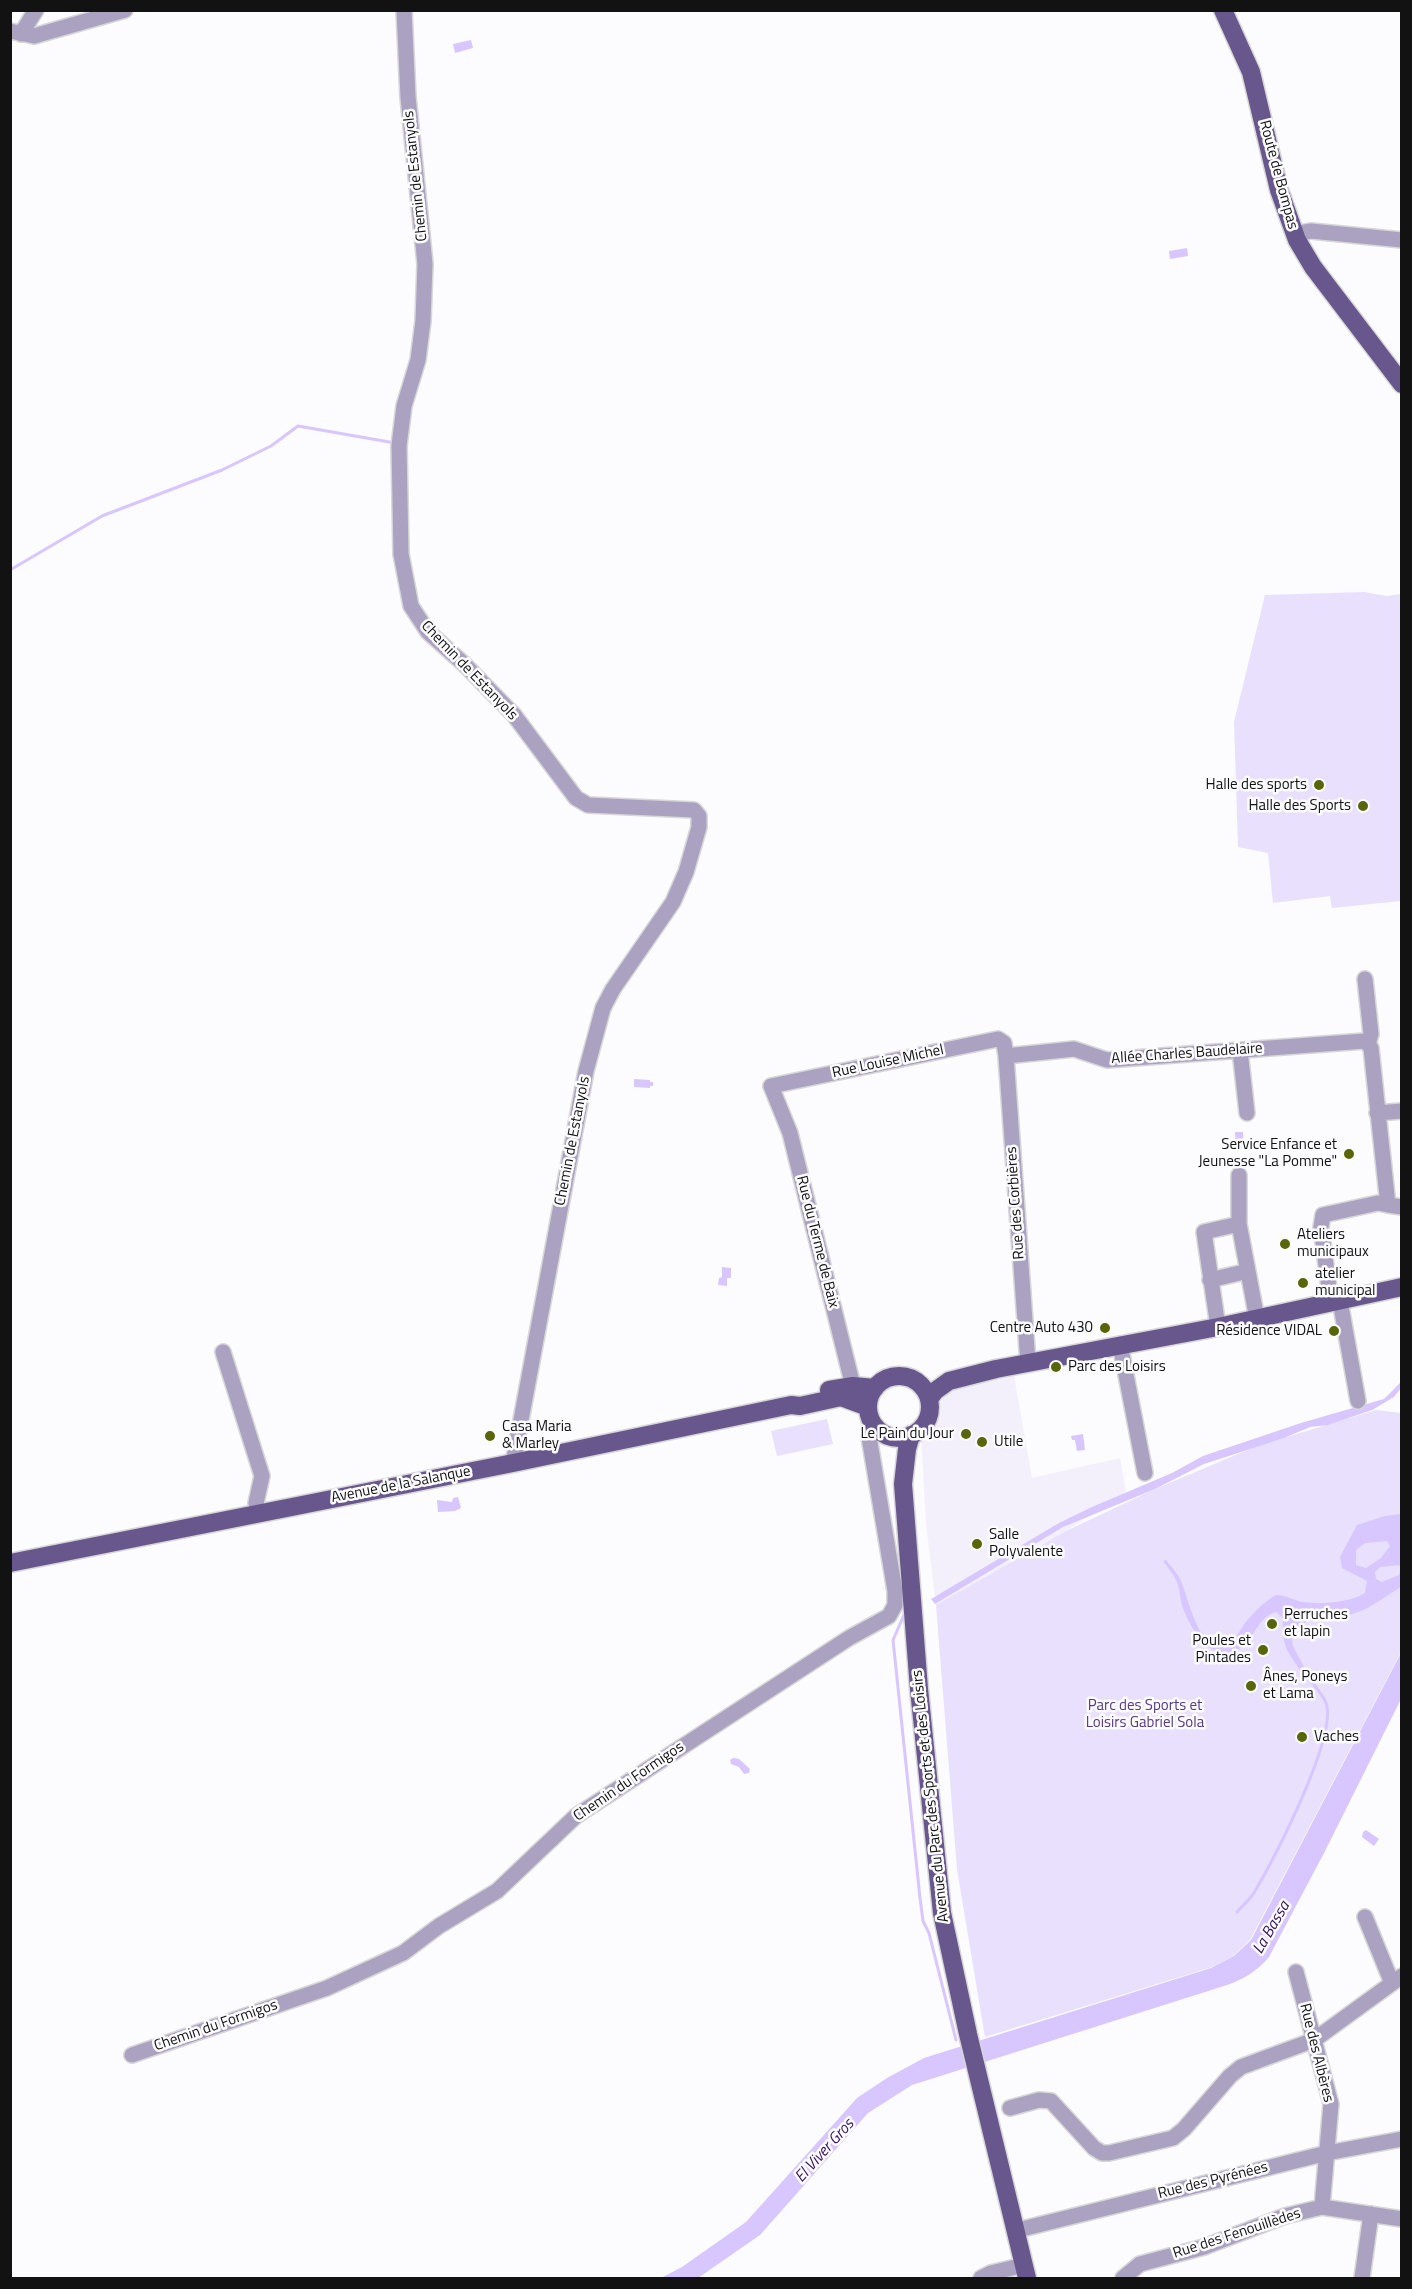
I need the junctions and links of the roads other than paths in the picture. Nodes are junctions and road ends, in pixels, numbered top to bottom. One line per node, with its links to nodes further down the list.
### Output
1 (36, 10): 5 (street)
2 (125, 10): 5 (street)
3 (404, 10): 36 (street, Chemin de Estanyols)
4 (1223, 10): 6 (main road, Route de Bompas)
5 (16, 32)
6 (1294, 234): 7 (street); 8 (main road, Route de Bompas)
7 (1401, 240)
8 (1401, 384)
9 (1365, 979): 10 (street)
10 (1368, 1044): 12 (street, Allée Charles Baudelaire); 16 (street)
11 (1005, 1049): 12 (street, Allée Charles Baudelaire); 13 (street, Rue Louise Michel); 28 (street, Rue des Corbières)
12 (1240, 1051): 15 (street)
13 (771, 1086): 31 (street, Rue du Terme de Baix)
14 (1401, 1111): 16 (street)
15 (1247, 1113)
16 (1377, 1113): 18 (street)
17 (1239, 1175): 19 (street)
18 (1395, 1206): 23 (street)
19 (1239, 1224): 20 (street); 21 (street)
20 (1248, 1271): 21 (street); 24 (street)
21 (1210, 1280): 25 (street)
22 (1401, 1287): 23 (main road)
23 (1335, 1302): 24 (main road); 33 (street)
24 (1257, 1319): 25 (main road)
25 (1218, 1327): 26 (main road)
26 (1120, 1344): 28 (main road); 37 (street)
27 (223, 1352): 39 (street)
28 (1028, 1363): 29 (main road)
29 (996, 1369): 30 (main road); 32 (main road)
30 (918, 1383): 31 (main road); 32 (main road)
31 (858, 1398): 34 (main road); 36 (main road, Avenue de la Salanque)
32 (929, 1399): 35 (main road)
33 (1358, 1401)
34 (881, 1431): 35 (main road); 38 (main road, Avenue du Parc des Sports et des Loisirs); 45 (street, Chemin du Formigos)
35 (911, 1435): 38 (main road, Avenue du Parc des Sports et des Loisirs)
36 (513, 1463): 39 (main road, Avenue de la Salanque)
37 (1145, 1473)
38 (903, 1484): 53 (main road, Avenue du Parc des Sports et des Loisirs)
39 (259, 1514): 40 (main road, Avenue de la Salanque)
40 (10, 1563)
41 (1365, 1917): 43 (street)
42 (1296, 1972): 44 (street, Rue des Albères)
43 (1397, 1980): 44 (street)
44 (1314, 2040): 46 (street); 48 (street, Rue des Albères)
45 (132, 2055)
46 (1010, 2108)
47 (1401, 2139): 48 (street, Rue des Pyrénées)
48 (1327, 2153): 49 (street, Rue des Albères); 52 (street, Rue des Pyrénées)
49 (1323, 2207): 50 (street); 55 (street, Rue des Fenouillèdes)
50 (1371, 2214): 51 (street); 56 (street)
51 (1401, 2219)
52 (1026, 2228)
53 (1026, 2272): 54 (street)
54 (981, 2278)
55 (1123, 2278)
56 (1362, 2278)

